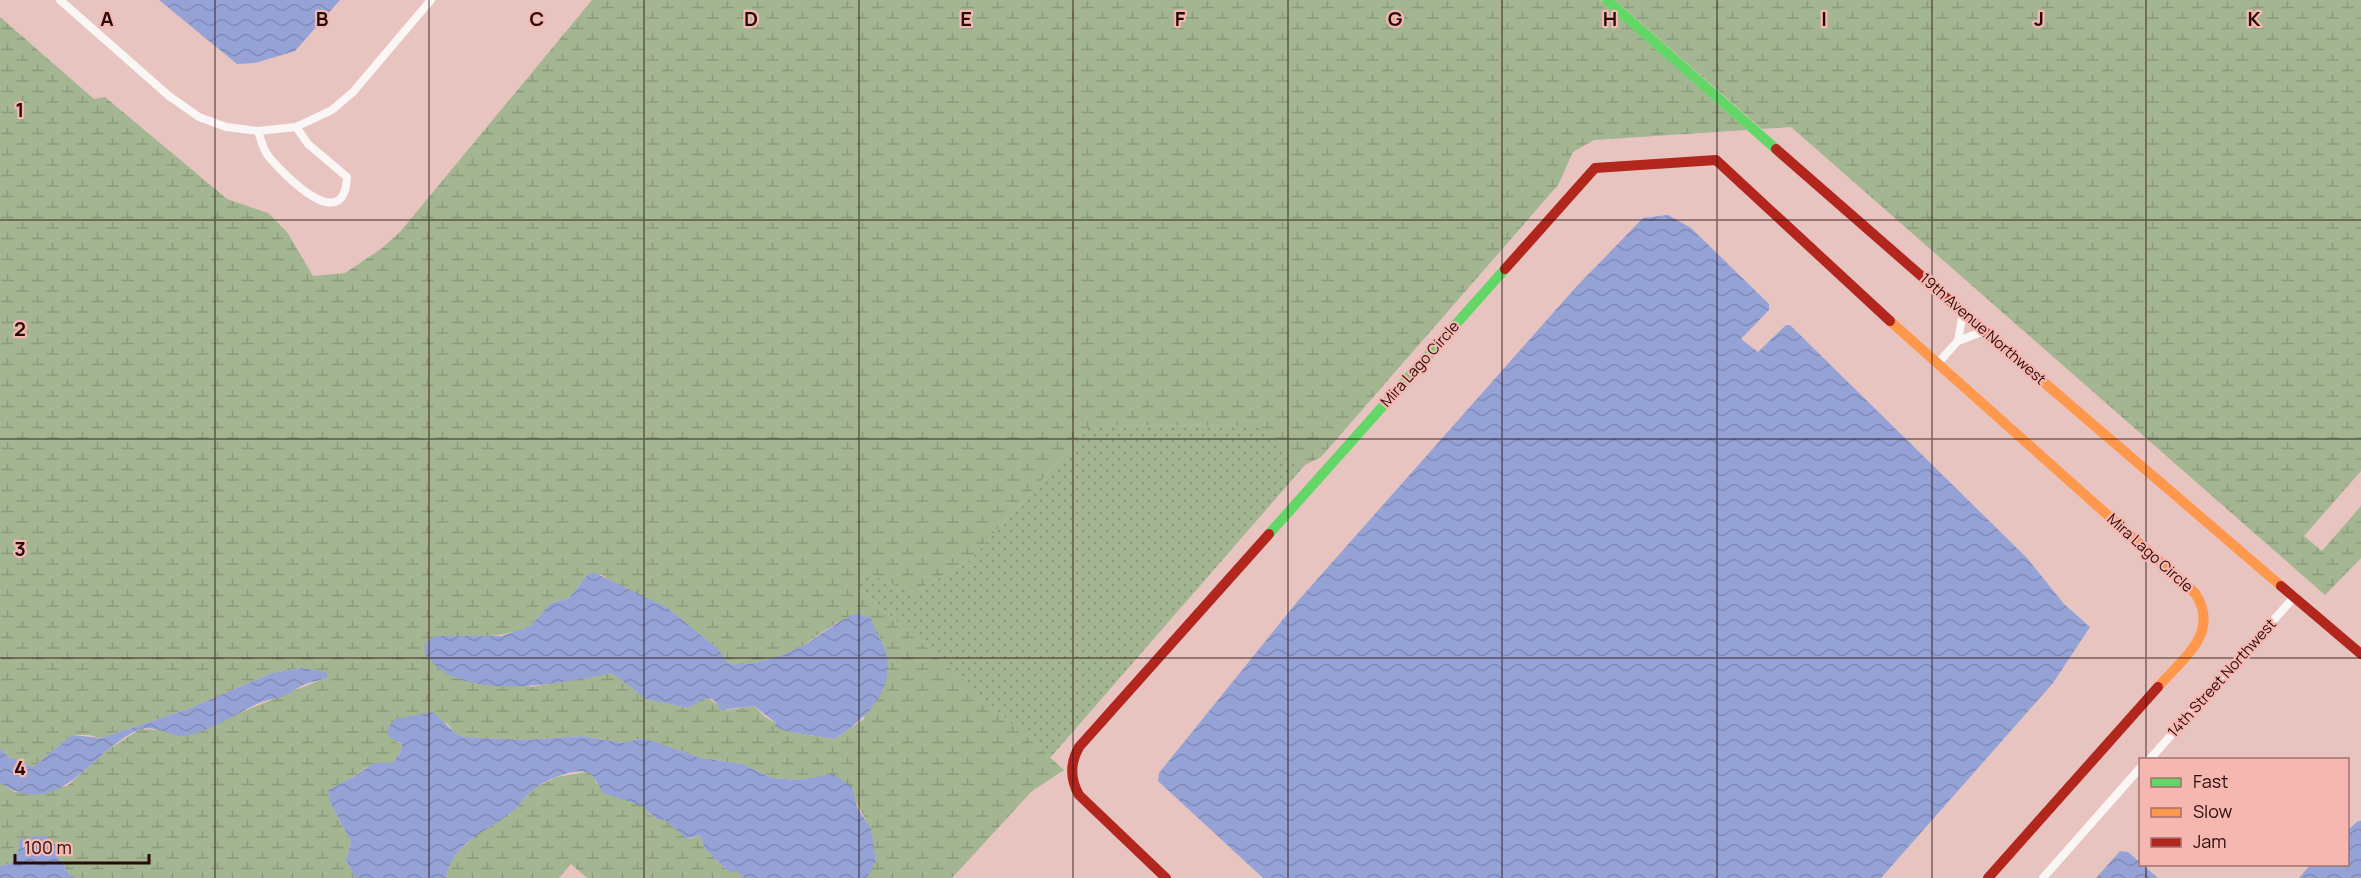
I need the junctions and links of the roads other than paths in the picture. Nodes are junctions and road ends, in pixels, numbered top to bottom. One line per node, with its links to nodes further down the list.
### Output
1 (60, 0): 5 (street)
2 (431, 0): 4 (street)
3 (1607, 0): 6 (street, 19th Avenue Northwest)
4 (296, 127): 5 (street); 5 (street)
5 (258, 131)
6 (1963, 312): 7 (street, 19th Avenue Northwest); 8 (street)
7 (1984, 331): 8 (street); 10 (street, 19th Avenue Northwest)
8 (1958, 340): 9 (street)
9 (1937, 364): 14 (street, Mira Lago Circle); 15 (street, Mira Lago Circle)
10 (2295, 596): 11 (street, 19th Avenue Northwest); 12 (street, 14th Street Northwest)
11 (2361, 654)
12 (2150, 758)
13 (2139, 769): 16 (street)
14 (1166, 878)
15 (1988, 878)
16 (2043, 878)

